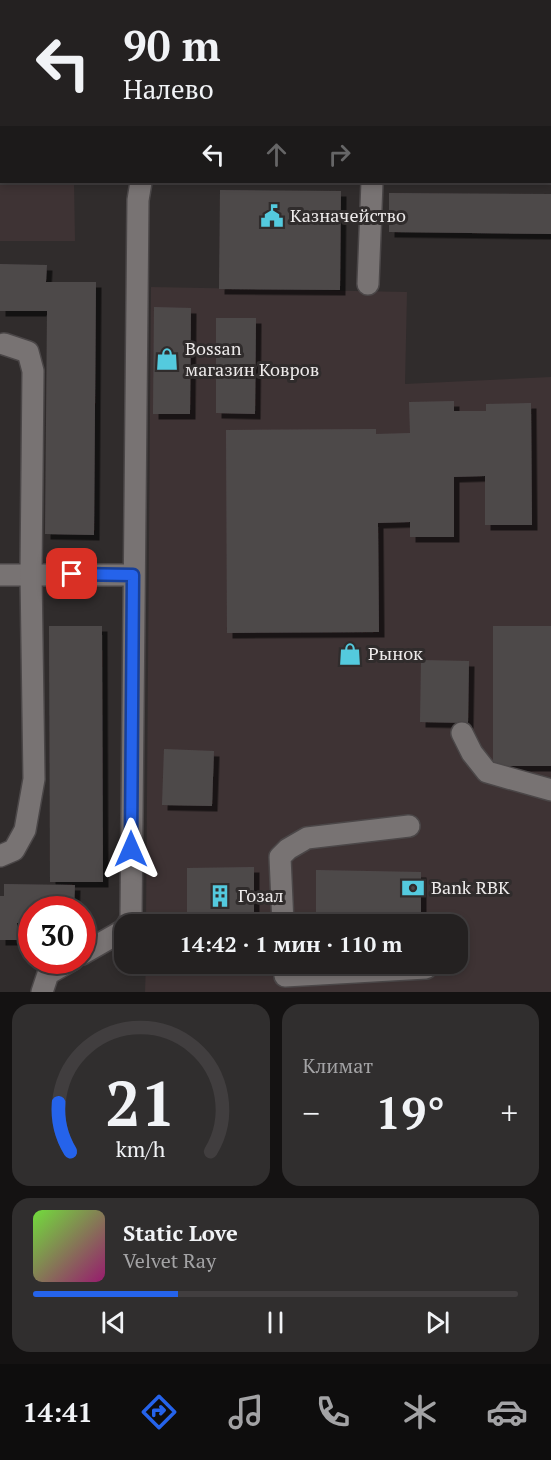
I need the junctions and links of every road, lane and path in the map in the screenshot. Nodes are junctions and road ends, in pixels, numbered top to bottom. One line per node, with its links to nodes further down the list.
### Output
1 (141, 183): 7 (street)
2 (372, 183): 3 (street)
3 (368, 284)
4 (4, 344): 5 (street)
5 (31, 574): 6 (street); 7 (street); 11 (street)
6 (0, 575)
7 (133, 575): 12 (street)
8 (462, 733): 9 (street)
9 (551, 790)
10 (409, 826): 13 (street)
11 (0, 856)
12 (131, 914)
13 (283, 914)
14 (114, 936): 15 (street)
15 (96, 946)
16 (48, 974): 19 (street)
17 (332, 974): 18 (street)
18 (285, 977)
19 (42, 992)

